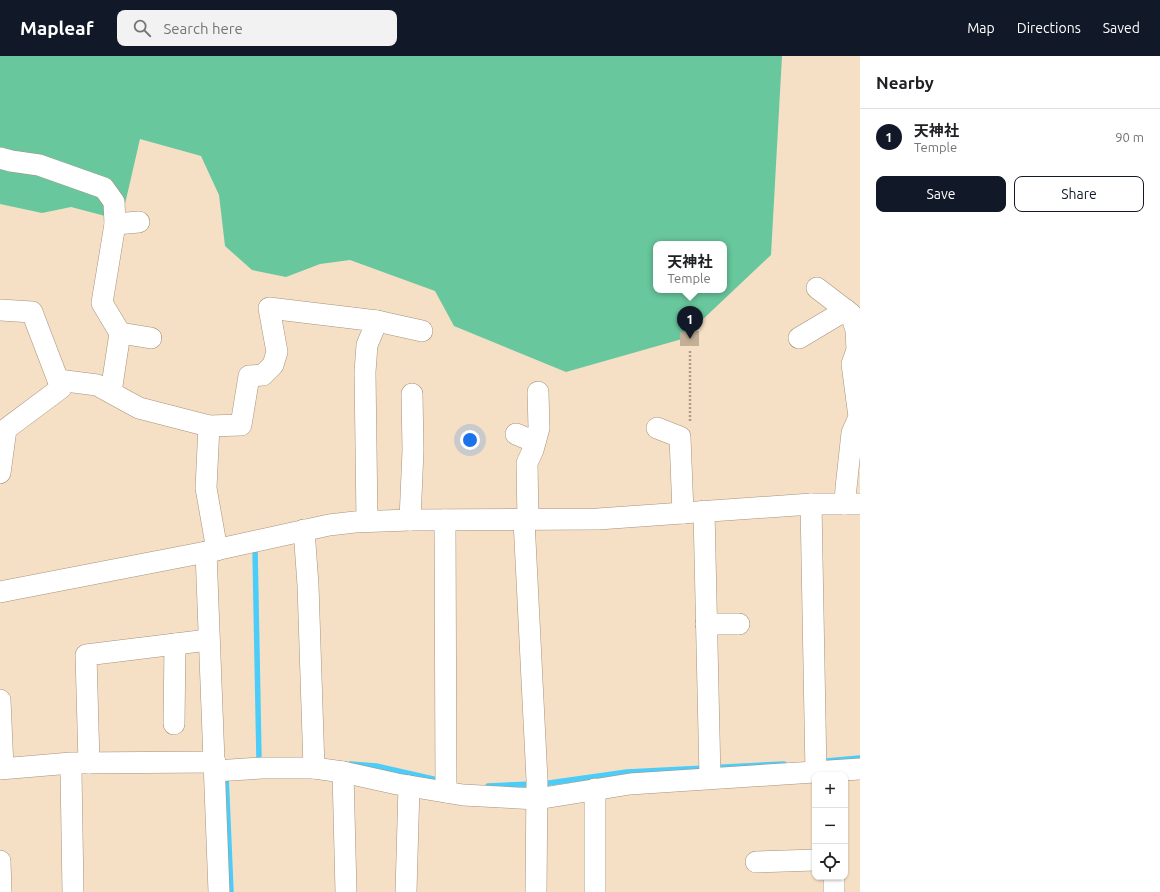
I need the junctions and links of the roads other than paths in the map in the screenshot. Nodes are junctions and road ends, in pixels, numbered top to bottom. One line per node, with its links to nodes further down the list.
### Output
1 (0, 158): 3 (street)
2 (140, 222): 3 (street)
3 (115, 224): 9 (street)
4 (817, 288): 6 (street)
5 (0, 310): 12 (street)
6 (846, 310): 11 (street); 16 (street)
7 (377, 321): 8 (street); 17 (street); 27 (street)
8 (422, 331)
9 (120, 333): 10 (street); 13 (street)
10 (151, 338)
11 (799, 338)
12 (58, 380): 13 (street); 22 (street)
13 (111, 392): 17 (street)
14 (538, 392): 20 (street)
15 (412, 394): 26 (street)
16 (860, 417): 23 (street)
17 (209, 426): 31 (street)
18 (657, 428): 25 (street)
19 (516, 434): 20 (street)
20 (535, 442): 28 (street)
21 (690, 469): 25 (street)
22 (0, 473)
23 (853, 504): 24 (street)
24 (811, 511): 25 (street); 43 (street)
25 (697, 515): 28 (street); 33 (street)
26 (410, 520): 27 (street); 29 (street)
27 (367, 521): 30 (street)
28 (525, 525): 29 (street); 49 (street)
29 (445, 526): 47 (street)
30 (305, 534): 31 (street); 39 (street)
31 (211, 551): 32 (street); 35 (street)
32 (0, 592)
33 (706, 624): 34 (street); 45 (street)
34 (739, 624)
35 (208, 640): 36 (street); 42 (street)
36 (175, 644): 38 (street); 40 (street)
37 (0, 700): 41 (street)
38 (174, 724)
39 (314, 762): 42 (street); 46 (street)
40 (80, 767): 41 (street); 42 (street); 56 (street)
41 (1, 768)
42 (220, 768): 57 (street)
43 (823, 768): 44 (street); 45 (street)
44 (860, 769)
45 (710, 771): 50 (street)
46 (343, 772): 48 (street); 58 (street)
47 (446, 785): 48 (street); 49 (street)
48 (409, 786): 59 (street)
49 (537, 788): 50 (street); 60 (street)
50 (595, 789): 61 (street)
51 (812, 860): 53 (street)
52 (0, 861): 55 (street)
53 (756, 862)
54 (834, 880): 62 (street)
55 (1, 892)
56 (73, 892)
57 (219, 892)
58 (346, 892)
59 (406, 892)
60 (536, 892)
61 (595, 892)
62 (834, 892)

